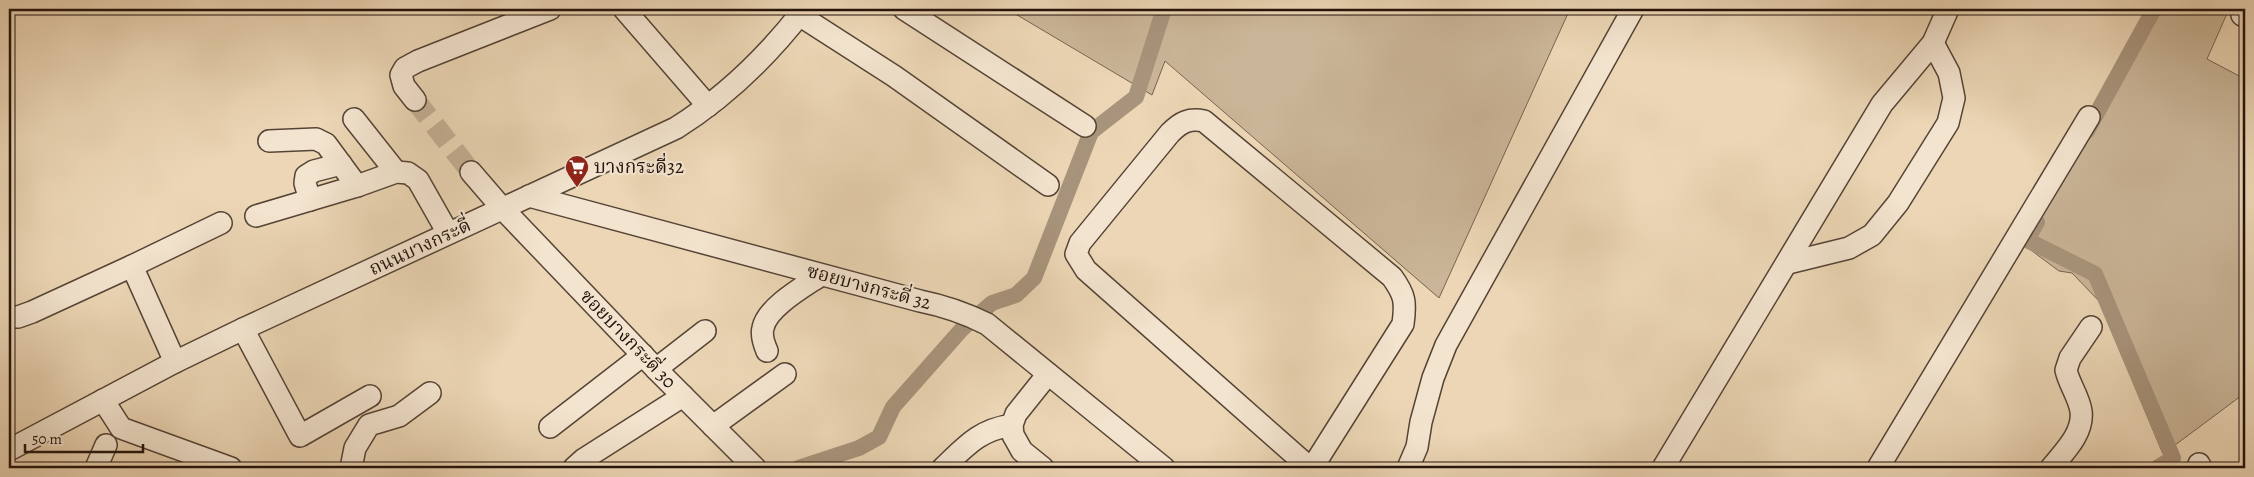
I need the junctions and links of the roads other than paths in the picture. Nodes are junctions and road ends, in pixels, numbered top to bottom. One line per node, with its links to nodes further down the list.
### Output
1 (550, 9): 8 (street)
2 (624, 9): 9 (street)
3 (904, 9): 12 (street)
4 (1633, 9): 55 (street)
5 (1948, 9): 7 (street)
6 (801, 12): 9 (street, ถนนบางกระดี่); 17 (street)
7 (1933, 43): 25 (street); 25 (street)
8 (415, 100)
9 (708, 106): 19 (street, ถนนบางกระดี่)
10 (2089, 117): 57 (street)
11 (354, 119): 15 (street)
12 (1085, 126)
13 (269, 141): 14 (street)
14 (342, 164): 18 (street); 20 (street)
15 (396, 172): 18 (street); 24 (street)
16 (471, 172): 21 (street, ซอยบางกระดี่ 30)
17 (1048, 185)
18 (357, 186): 20 (street)
19 (529, 196): 21 (street, ถนนบางกระดี่); 27 (street, ซอยบางกระดี่ 32)
20 (310, 200): 22 (street)
21 (502, 208): 24 (street, ถนนบางกระดี่); 34 (street, ซอยบางกระดี่ 30)
22 (256, 216)
23 (221, 223): 26 (street)
24 (448, 233): 30 (street, ถนนบางกระดี่)
25 (1788, 263): 56 (street)
26 (132, 266): 28 (street); 33 (street)
27 (821, 274): 32 (street); 36 (street, ซอยบางกระดี่ 32)
28 (9, 317)
29 (2091, 327): 58 (street)
30 (243, 329): 33 (street, ถนนบางกระดี่); 38 (street)
31 (705, 331): 34 (street)
32 (767, 351)
33 (175, 362): 40 (street, ถนนบางกระดี่)
34 (650, 362): 39 (street, ซอยบางกระดี่ 30); 42 (street)
35 (785, 374): 43 (street)
36 (1048, 374): 41 (street); 53 (street, ซอยบางกระดี่ 32)
37 (430, 393): 48 (street)
38 (370, 396)
39 (683, 396): 43 (street, ซอยบางกระดี่ 30); 49 (street)
40 (103, 400): 45 (street, ถนนบางกระดี่); 47 (street)
41 (1012, 425): 51 (street); 52 (street)
42 (550, 426)
43 (713, 426): 50 (street, ซอยบางกระดี่ 30)
44 (106, 445): 46 (street)
45 (9, 450)
46 (96, 468)
47 (231, 468)
48 (351, 468)
49 (574, 468)
50 (755, 468)
51 (943, 468)
52 (1043, 468)
53 (1164, 468)
54 (1311, 468): 54 (street)
55 (1408, 468)
56 (1663, 468)
57 (1878, 468)
58 (2051, 468)

